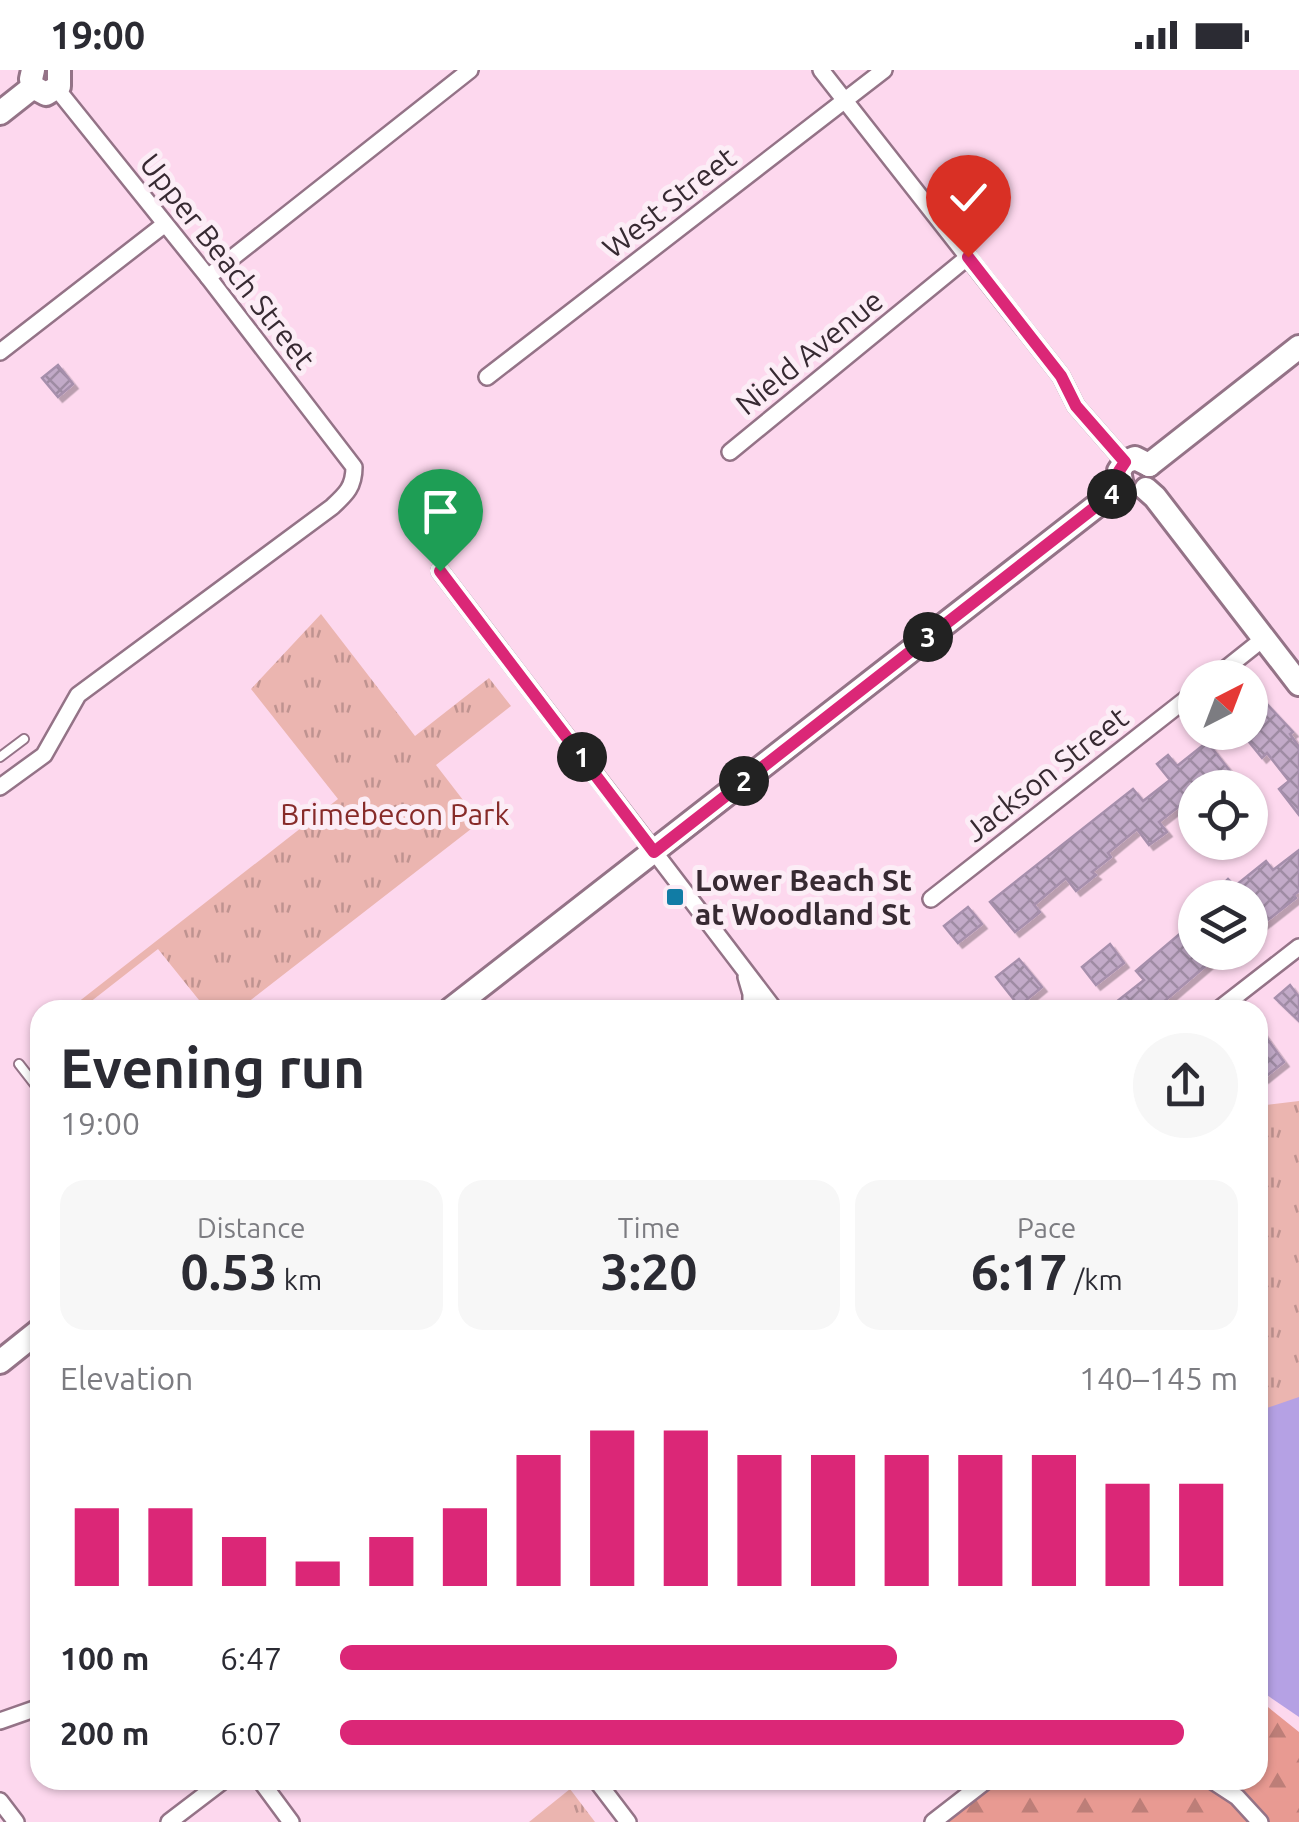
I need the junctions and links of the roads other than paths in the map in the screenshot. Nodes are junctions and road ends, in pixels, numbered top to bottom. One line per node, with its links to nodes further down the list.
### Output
1 (470, 70): 10 (street)
2 (821, 70): 6 (street)
3 (884, 70): 6 (street, West Street)
4 (33, 78): 5 (street); 7 (street)
5 (58, 79): 8 (street, Upper Beach Street)
6 (846, 100): 9 (street); 13 (street, West Street)
7 (0, 114)
8 (166, 224): 10 (street, Upper Beach Street); 12 (street)
9 (968, 257): 14 (street, Nield Avenue); 15 (street)
10 (208, 277): 24 (street, Upper Beach Street)
11 (1299, 347): 15 (street)
12 (0, 352)
13 (487, 377)
14 (730, 452)
15 (1137, 464): 16 (street)
16 (1134, 488): 18 (street); 25 (street)
17 (440, 571): 25 (street)
18 (1263, 640): 19 (street); 20 (street)
19 (1237, 660)
20 (1299, 684)
21 (1178, 705): 26 (street, Jackson Street)
22 (24, 739): 23 (lane)
23 (0, 757)
24 (0, 787)
25 (654, 852): 28 (street); 29 (street)
26 (931, 899)
27 (1299, 947): 32 (street)
28 (741, 964): 30 (street); 31 (street)
29 (463, 1000)
30 (751, 1000)
31 (768, 1000)
32 (1231, 1000)
33 (19, 1064): 34 (lane)
34 (30, 1078)
35 (30, 1338): 36 (street)
36 (0, 1362)
37 (30, 1710): 38 (street)
38 (0, 1721)
39 (211, 1790): 46 (street)
40 (268, 1790): 47 (street)
41 (604, 1790): 48 (street)
42 (974, 1790): 49 (street)
43 (1226, 1790): 50 (street)
44 (0, 1801): 45 (street)
45 (16, 1822)
46 (169, 1822)
47 (292, 1822)
48 (628, 1822)
49 (933, 1822)
50 (1260, 1822)

